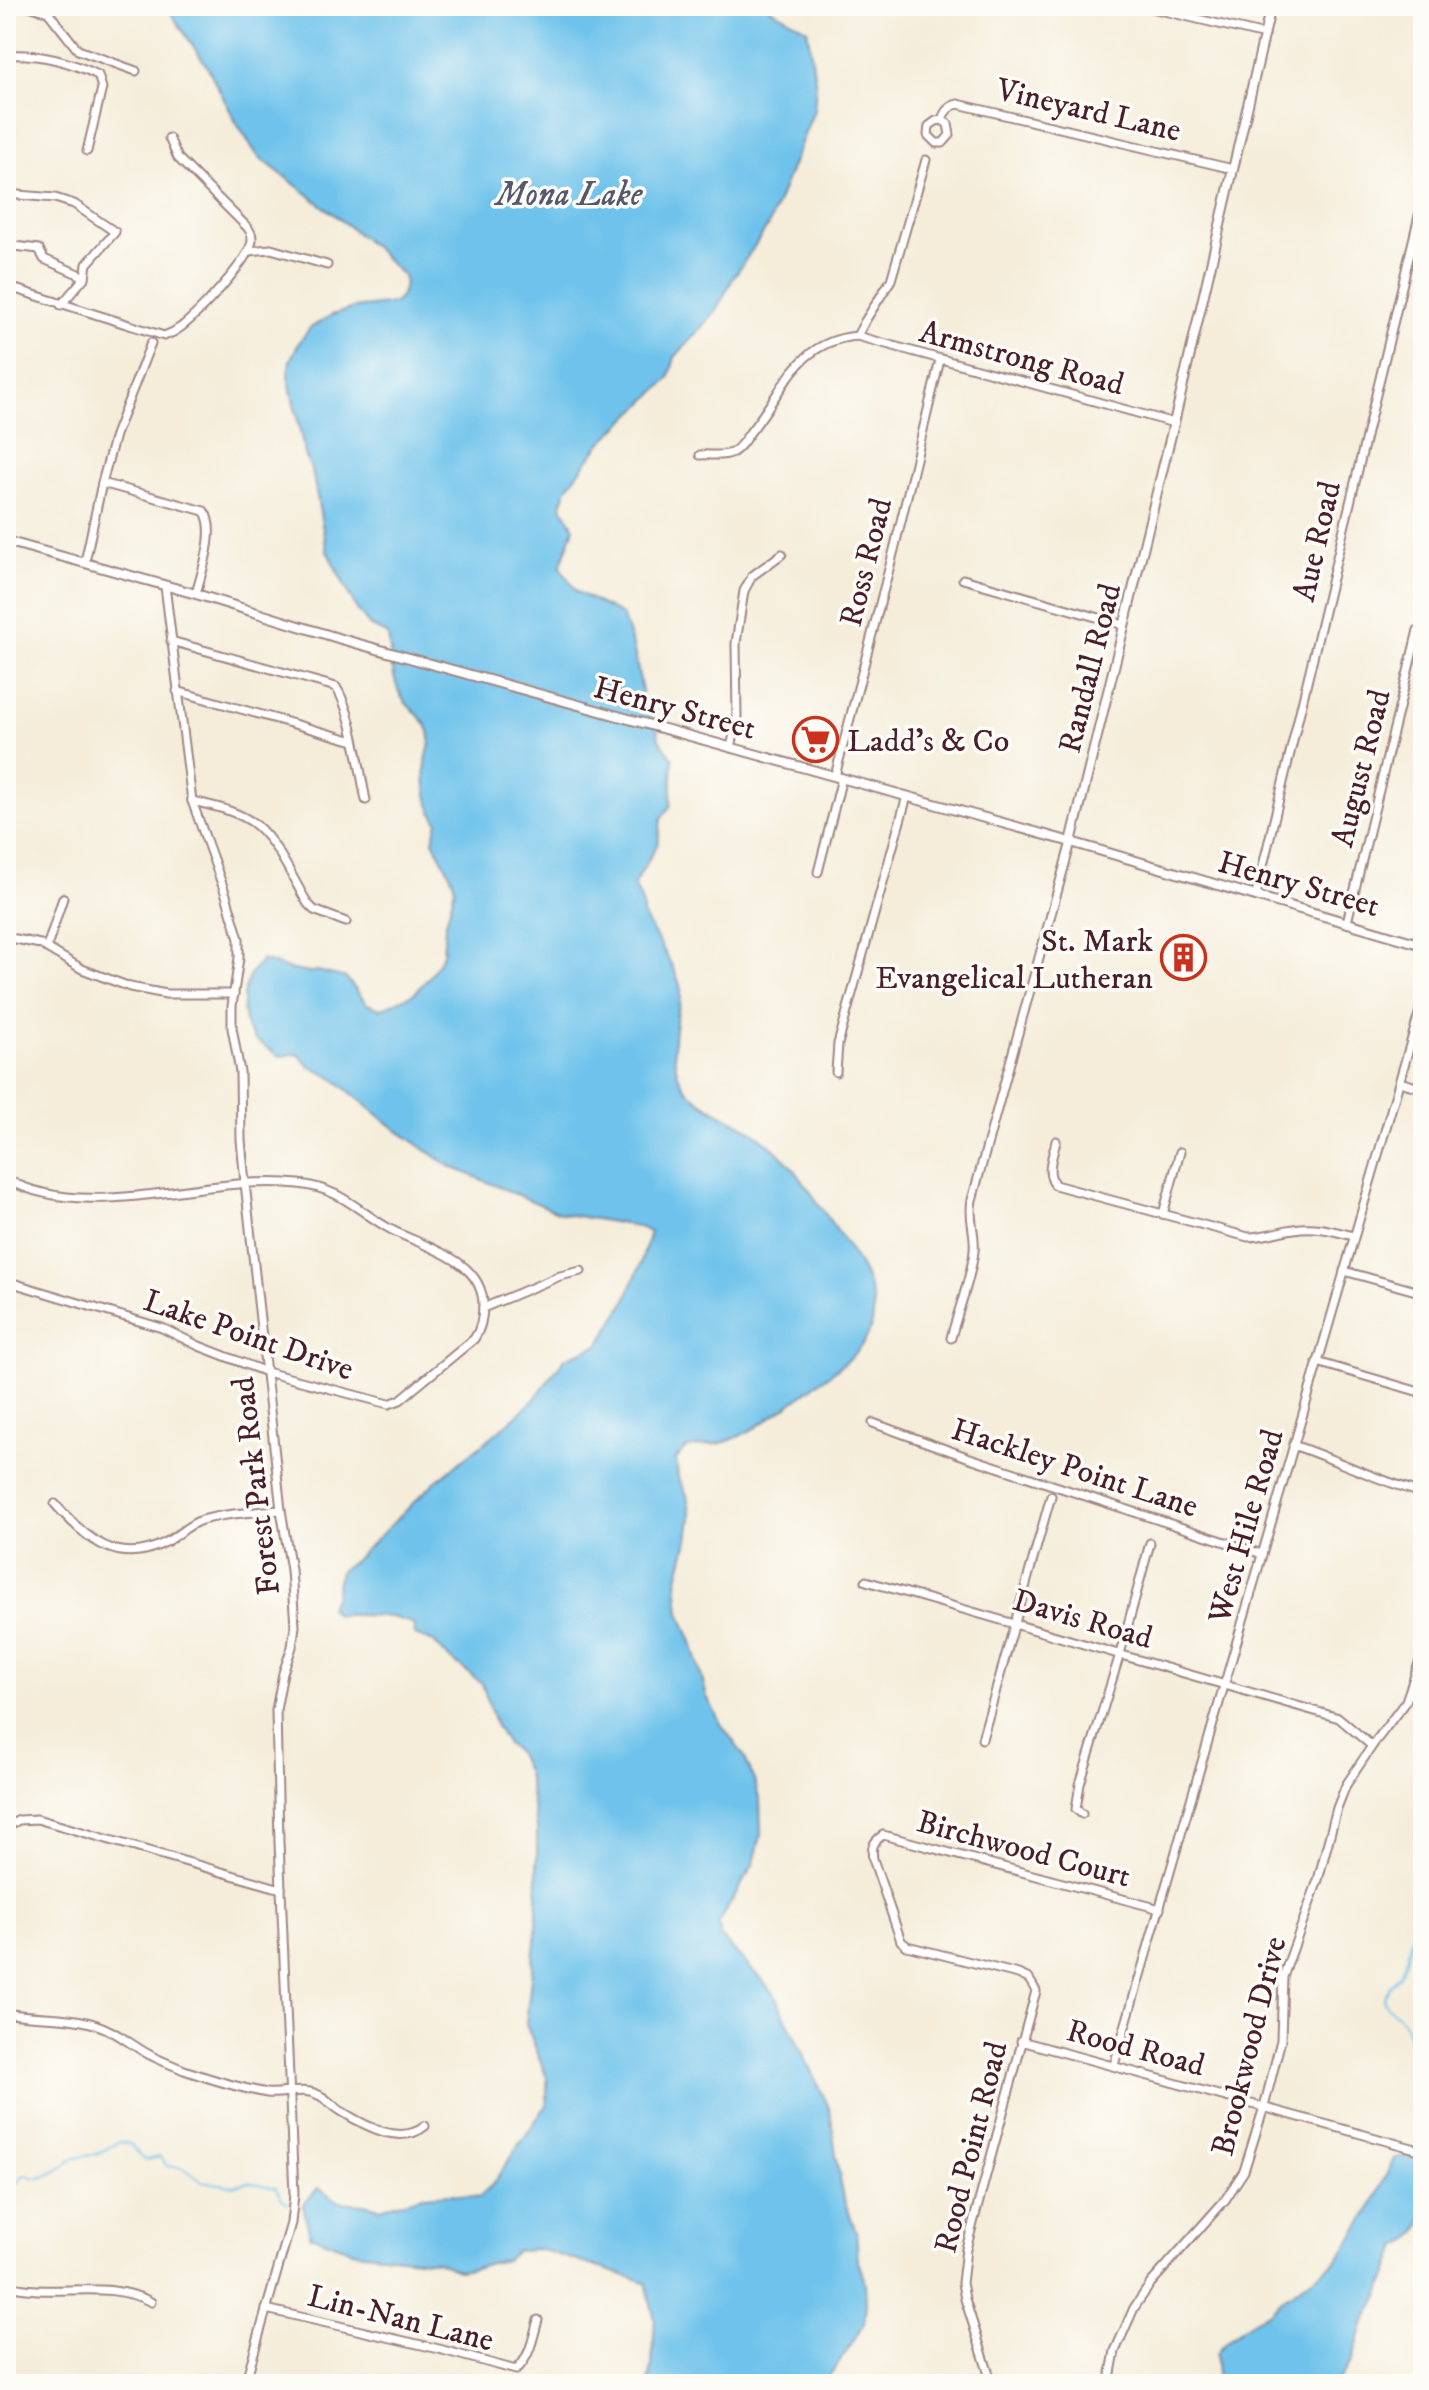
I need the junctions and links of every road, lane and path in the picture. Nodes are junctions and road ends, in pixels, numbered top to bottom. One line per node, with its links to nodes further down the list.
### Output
1 (29, 6): 6 (street)
2 (1143, 6): 4 (street)
3 (1271, 6): 4 (street, Randall Road)
4 (1265, 35): 11 (street, Randall Road)
5 (6, 55): 9 (street)
6 (136, 71)
7 (942, 120): 11 (street, Vineyard Lane)
8 (169, 138): 15 (street)
9 (87, 151)
10 (926, 160): 20 (street)
11 (1233, 169): 23 (street, Randall Road)
12 (6, 194): 17 (street)
13 (1423, 199): 44 (street, Aue Road)
14 (6, 245): 17 (street)
15 (248, 251): 16 (street); 19 (street)
16 (327, 265)
17 (85, 277): 19 (street)
18 (6, 286): 19 (street)
19 (61, 305)
20 (857, 336): 22 (street, Armstrong Road); 24 (street)
21 (151, 343): 25 (street)
22 (940, 360): 23 (street, Armstrong Road); 38 (street, Ross Road)
23 (1174, 423): 32 (street, Randall Road)
24 (700, 455)
25 (102, 483): 28 (street); 31 (street)
26 (6, 541): 28 (street, Henry Street)
27 (782, 554): 37 (street)
28 (85, 562): 30 (street, Henry Street)
29 (963, 579): 32 (street)
30 (165, 586): 31 (street, Henry Street); 34 (street, Forest Park Road)
31 (196, 594): 37 (street, Henry Street)
32 (1124, 625): 42 (street, Randall Road)
33 (1423, 631): 47 (street, August Road)
34 (171, 641): 35 (street, Forest Park Road); 36 (street)
35 (177, 691): 36 (street); 41 (street, Forest Park Road)
36 (354, 741): 40 (street)
37 (731, 748): 38 (street, Henry Street)
38 (838, 777): 39 (street, Henry Street); 43 (street, Ross Road)
39 (907, 796): 42 (street, Henry Street); 53 (street)
40 (366, 800)
41 (192, 801): 46 (street); 51 (street, Forest Park Road)
42 (1071, 842): 44 (street, Henry Street); 67 (street, Randall Road)
43 (818, 872)
44 (1256, 895): 47 (street, Henry Street)
45 (63, 898): 50 (street)
46 (346, 922)
47 (1347, 922): 49 (street, Henry Street)
48 (6, 937): 50 (street)
49 (1423, 945)
50 (47, 947): 51 (street)
51 (234, 994): 59 (street, Forest Park Road)
52 (1423, 1000): 54 (street, West Hile Road)
53 (836, 1072)
54 (1400, 1082): 55 (street); 61 (street, West Hile Road)
55 (1423, 1089)
56 (1056, 1141): 60 (street)
57 (1180, 1152): 60 (street)
58 (6, 1179): 59 (street)
59 (245, 1183): 66 (street); 69 (street, Forest Park Road)
60 (1163, 1214): 61 (street)
61 (1353, 1236): 63 (street, West Hile Road)
62 (581, 1271): 66 (street)
63 (1344, 1271): 65 (street); 68 (street, West Hile Road)
64 (6, 1281): 69 (street, Lake Point Drive)
65 (1423, 1293)
66 (483, 1308): 69 (street, Lake Point Drive)
67 (951, 1338)
68 (1317, 1362): 70 (street); 72 (street, West Hile Road)
69 (266, 1372): 76 (street, Forest Park Road)
70 (1423, 1393)
71 (873, 1423): 78 (street, Hackley Point Lane)
72 (1293, 1445): 73 (street); 78 (street, West Hile Road)
73 (1423, 1493)
74 (1051, 1496): 80 (street)
75 (55, 1504): 76 (street)
76 (281, 1510): 88 (street, Forest Park Road)
77 (1150, 1543): 81 (street)
78 (1262, 1554): 83 (street, West Hile Road)
79 (866, 1581): 80 (street, Davis Road)
80 (1015, 1624): 81 (street, Davis Road); 84 (street)
81 (1120, 1654): 83 (street, Davis Road); 86 (street)
82 (1421, 1657): 85 (street, Brookwood Drive)
83 (1225, 1683): 85 (street, Davis Road); 89 (street, West Hile Road)
84 (982, 1739)
85 (1372, 1746): 95 (street, Brookwood Drive)
86 (1082, 1814)
87 (7, 1825): 88 (street)
88 (281, 1889): 94 (street, Forest Park Road)
89 (1160, 1909): 90 (street, Birchwood Court); 93 (street, West Hile Road)
90 (1018, 1974): 92 (street, Rood Point Road)
91 (6, 2013): 94 (street)
92 (1021, 2041): 93 (street, Rood Road); 103 (street, Rood Point Road)
93 (1114, 2065): 95 (street, Rood Road)
94 (290, 2092): 96 (street); 100 (street, Forest Park Road)
95 (1264, 2107): 97 (street, Rood Road); 104 (street, Brookwood Drive)
96 (425, 2126)
97 (1423, 2151)
98 (6, 2285): 99 (street)
99 (151, 2302)
100 (266, 2309): 101 (street, Lin-Nan Lane); 102 (street, Forest Park Road)
101 (538, 2320)
102 (245, 2384)
103 (992, 2384)
104 (1109, 2384)

